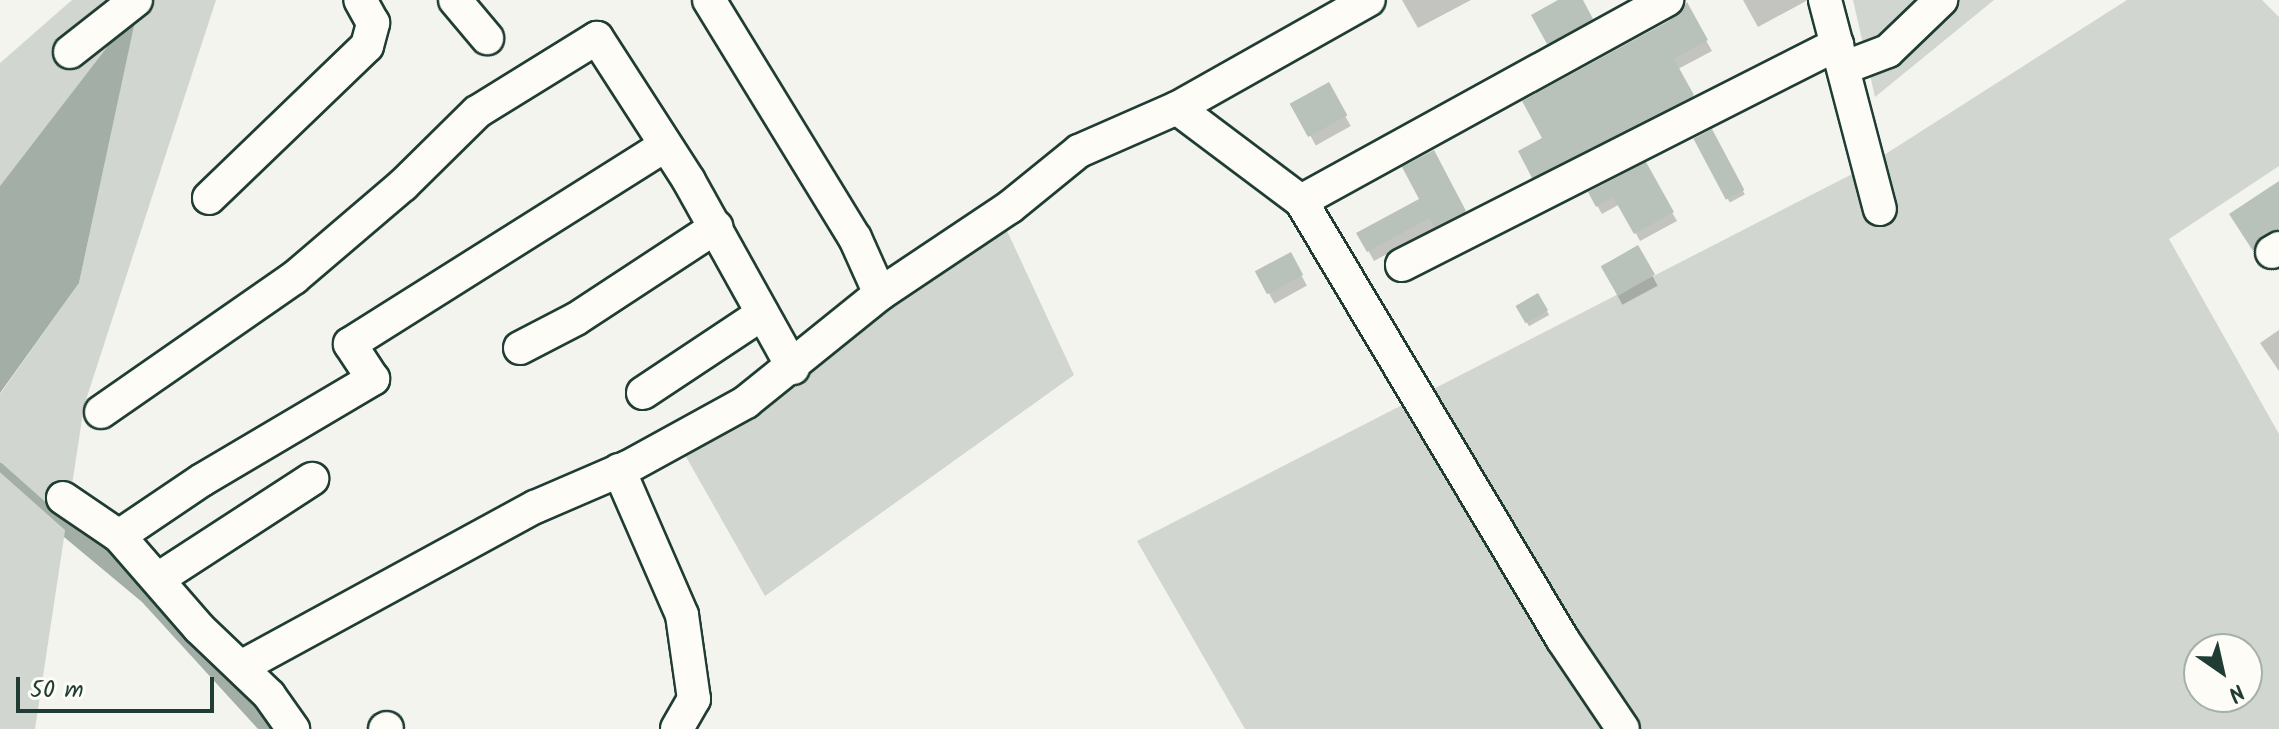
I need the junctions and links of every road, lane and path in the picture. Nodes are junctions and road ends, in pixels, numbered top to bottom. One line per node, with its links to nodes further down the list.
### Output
1 (360, 0): 14 (street)
2 (455, 0): 9 (street)
3 (709, 0): 19 (street)
4 (1369, 0): 12 (street)
5 (1667, 0): 15 (street)
6 (1825, 0): 11 (street)
7 (1941, 0): 11 (street)
8 (129, 6): 10 (street)
9 (487, 38)
10 (70, 52)
11 (1841, 55): 16 (street); 18 (street)
12 (1177, 108): 15 (street); 19 (street)
13 (663, 147): 17 (street); 24 (street); 28 (street)
14 (209, 198)
15 (1301, 201): 33 (street)
16 (1880, 209)
17 (716, 227): 20 (street); 21 (street)
18 (1402, 265)
19 (880, 294): 22 (street)
20 (762, 314): 22 (street); 23 (street)
21 (520, 348)
22 (793, 368): 25 (street)
23 (643, 393)
24 (101, 412)
25 (619, 470): 30 (street); 32 (street)
26 (312, 479): 29 (street)
27 (63, 498): 28 (street)
28 (119, 536): 29 (street)
29 (158, 579): 30 (street)
30 (241, 667): 31 (street)
31 (293, 729)
32 (677, 729)
33 (1623, 729)

